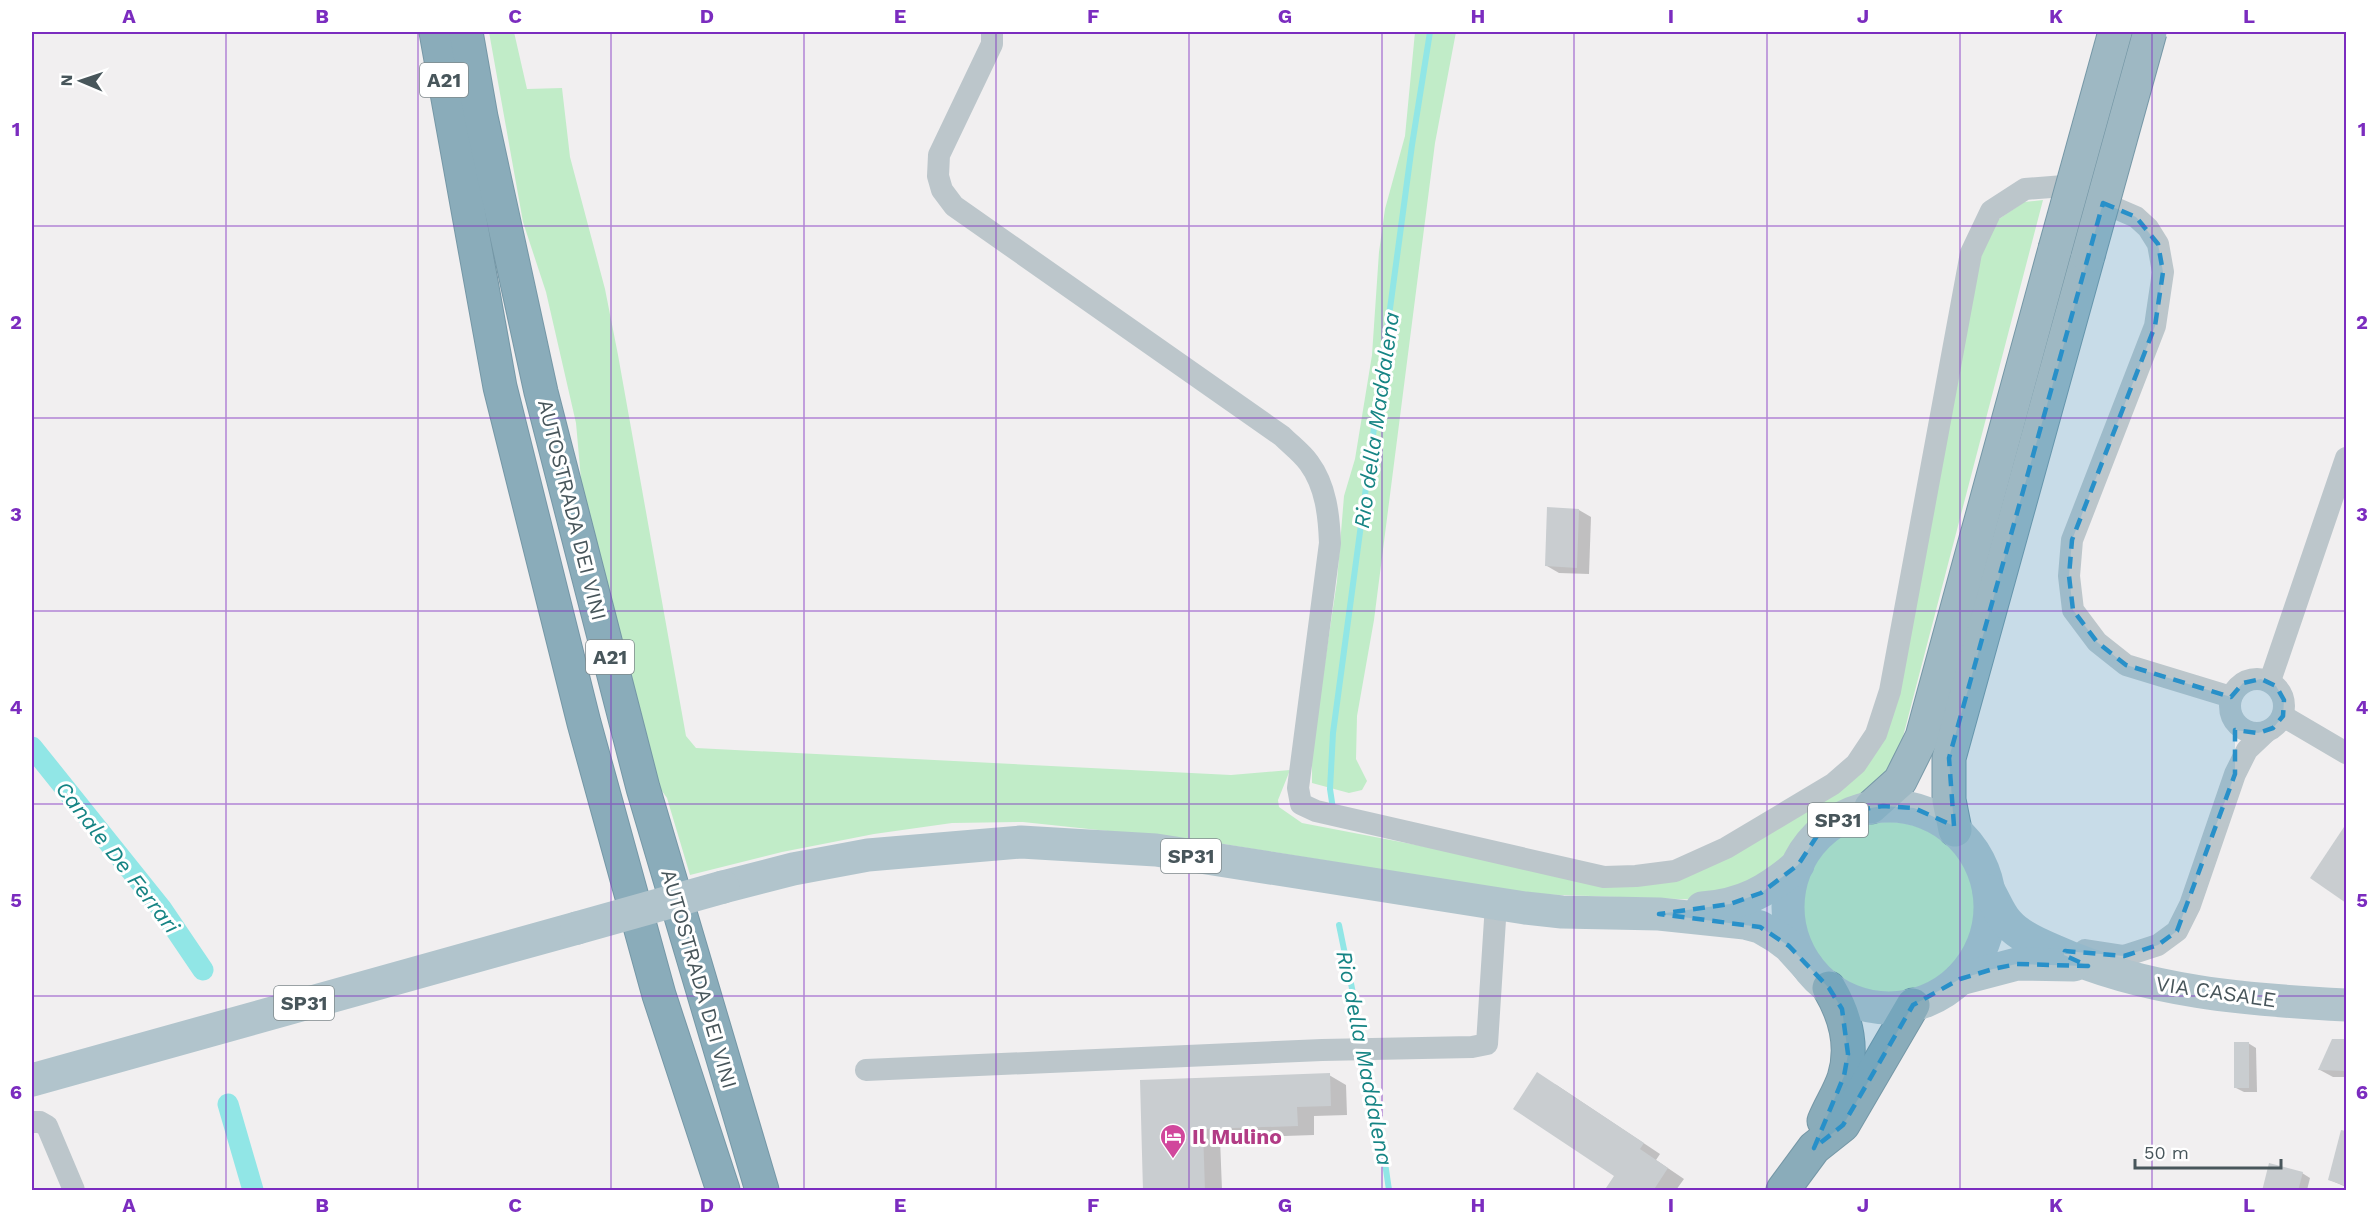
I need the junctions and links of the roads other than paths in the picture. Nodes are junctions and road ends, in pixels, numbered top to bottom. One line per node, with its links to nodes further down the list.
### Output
1 (436, 32): 6 (highway, AUTOSTRADA DEI VINI / A21)
2 (466, 32): 6 (highway, AUTOSTRADA DEI VINI / A21)
3 (992, 32): 9 (street)
4 (2115, 32): 14 (highway, bridge)
5 (2150, 32): 15 (highway, bridge)
6 (467, 123): 31 (highway, AUTOSTRADA DEI VINI / A21); 32 (highway, AUTOSTRADA DEI VINI / A21)
7 (2346, 458): 8 (street)
8 (2270, 681): 9 (street); 11 (street)
9 (2231, 697): 10 (street)
10 (2235, 722): 11 (street); 13 (street)
11 (2275, 724): 12 (street); 13 (street)
12 (2346, 753)
13 (2235, 774): 20 (street)
14 (1871, 807): 15 (main road, SP31); 16 (main road, SP31)
15 (1955, 830): 17 (main road, SP31)
16 (1798, 865): 19 (main road, SP31); 22 (main road, SP31)
17 (1989, 891): 20 (main road, VIA CASALE / SP31); 23 (main road, SP31)
18 (1496, 904): 19 (main road, SP31); 26 (street); 27 (main road, SP31, bridge)
19 (1659, 914): 22 (main road, SP31)
20 (2022, 934): 21 (main road, VIA CASALE / SP31)
21 (2088, 966): 23 (main road, VIA CASALE / SP31); 25 (main road, VIA CASALE / SP31)
22 (1818, 977): 24 (main road, SP31); 29 (highway)
23 (1960, 979): 24 (main road, SP31)
24 (1913, 1005): 29 (highway)
25 (2346, 1005)
26 (866, 1070)
27 (32, 1080)
28 (32, 1122): 30 (street)
29 (1814, 1148): 33 (highway)
30 (74, 1191)
31 (723, 1191)
32 (762, 1191)
33 (1783, 1191)

